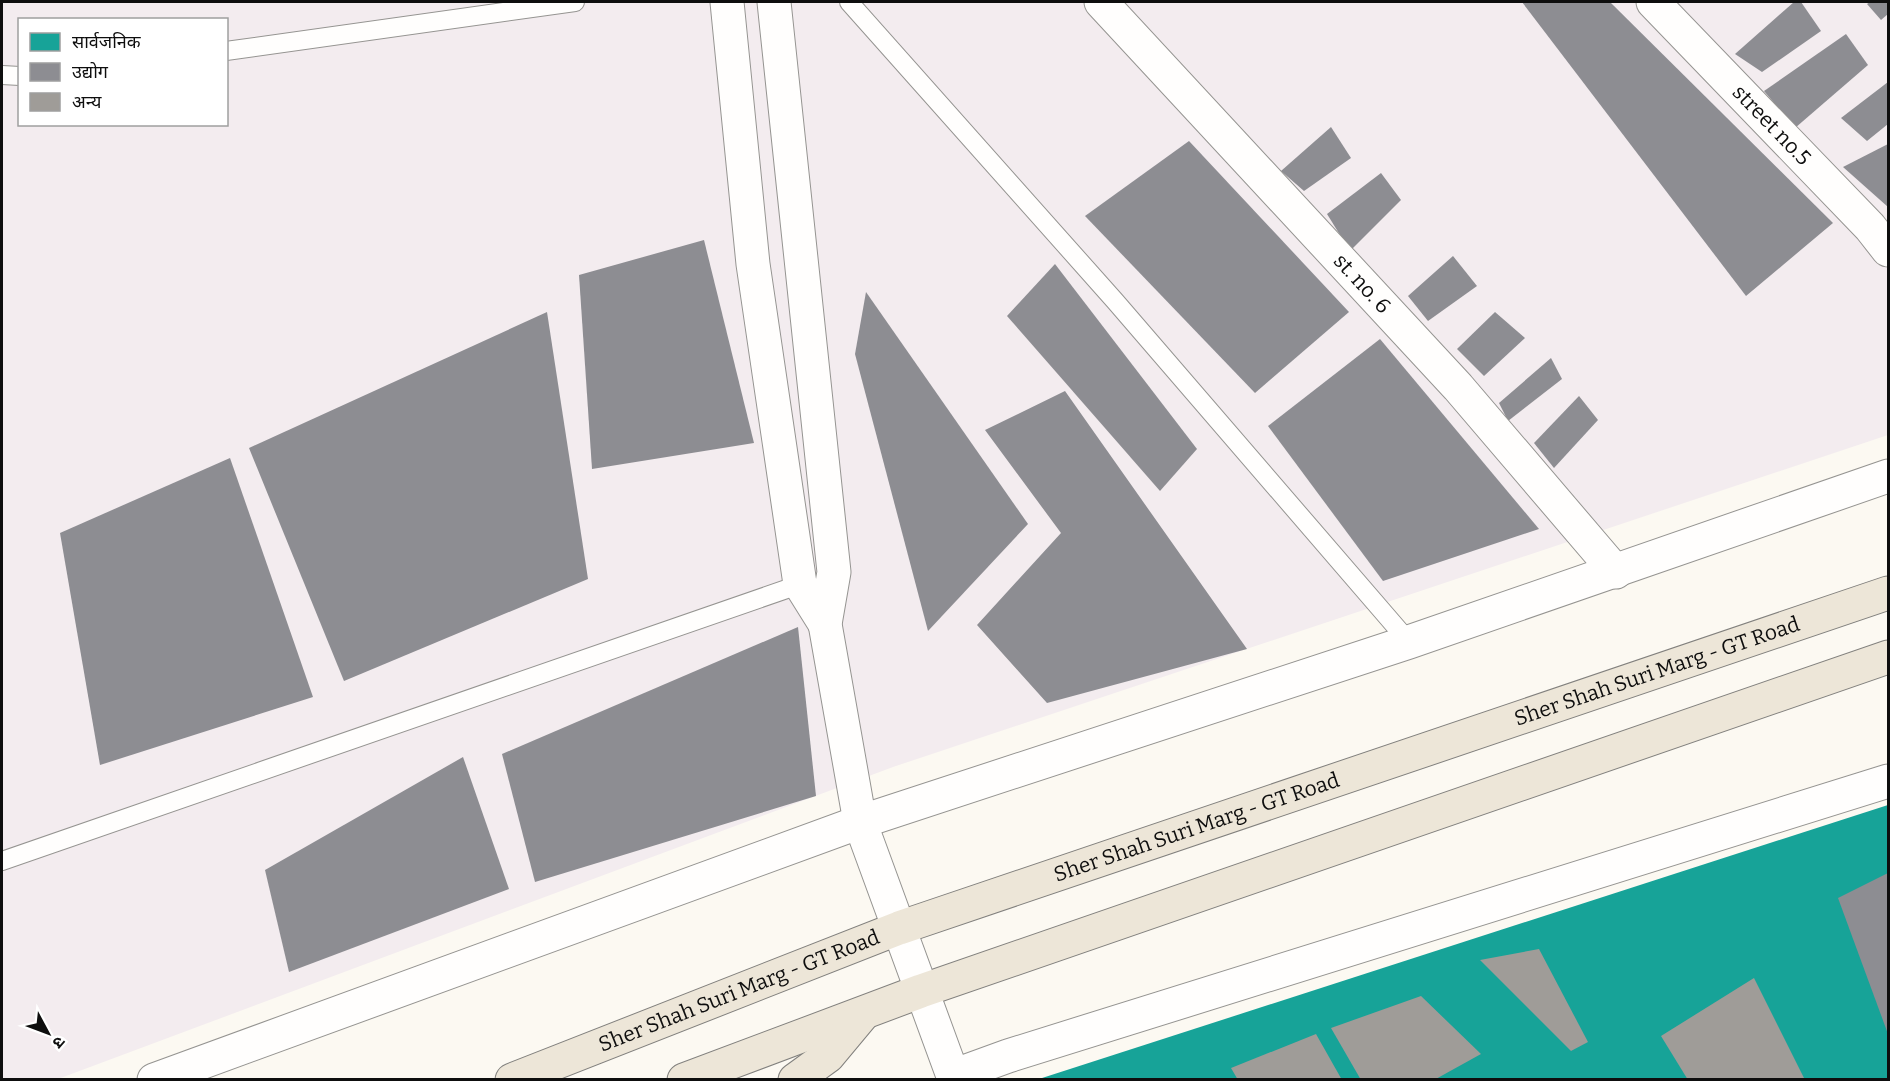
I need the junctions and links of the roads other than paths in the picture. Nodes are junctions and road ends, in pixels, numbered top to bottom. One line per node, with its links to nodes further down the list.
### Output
1 (575, 2): 7 (lane)
2 (727, 2): 14 (street)
3 (774, 2): 12 (street)
4 (849, 2): 17 (lane)
5 (1101, 2): 13 (street, st. no. 6)
6 (1653, 2): 10 (street, street no.5)
7 (228, 51)
8 (2, 75): 9 (lane)
9 (18, 76)
10 (1888, 250)
11 (1888, 476): 13 (street)
12 (834, 572): 14 (lane); 16 (street)
13 (1616, 572): 17 (street)
14 (800, 584): 16 (street); 21 (lane)
15 (1888, 593): 22 (main road, Sher Shah Suri Marg - GT Road)
16 (825, 624): 20 (street)
17 (1408, 642): 20 (street)
18 (1888, 657): 23 (main road)
19 (1888, 781): 25 (street)
20 (860, 822): 22 (street); 26 (street)
21 (2, 861)
22 (899, 928): 23 (street); 27 (main road, Sher Shah Suri Marg - GT Road)
23 (921, 991): 24 (main road); 25 (street)
24 (865, 1012): 28 (main road); 29 (main road)
25 (949, 1078)
26 (154, 1080)
27 (512, 1080)
28 (684, 1080)
29 (795, 1080)

